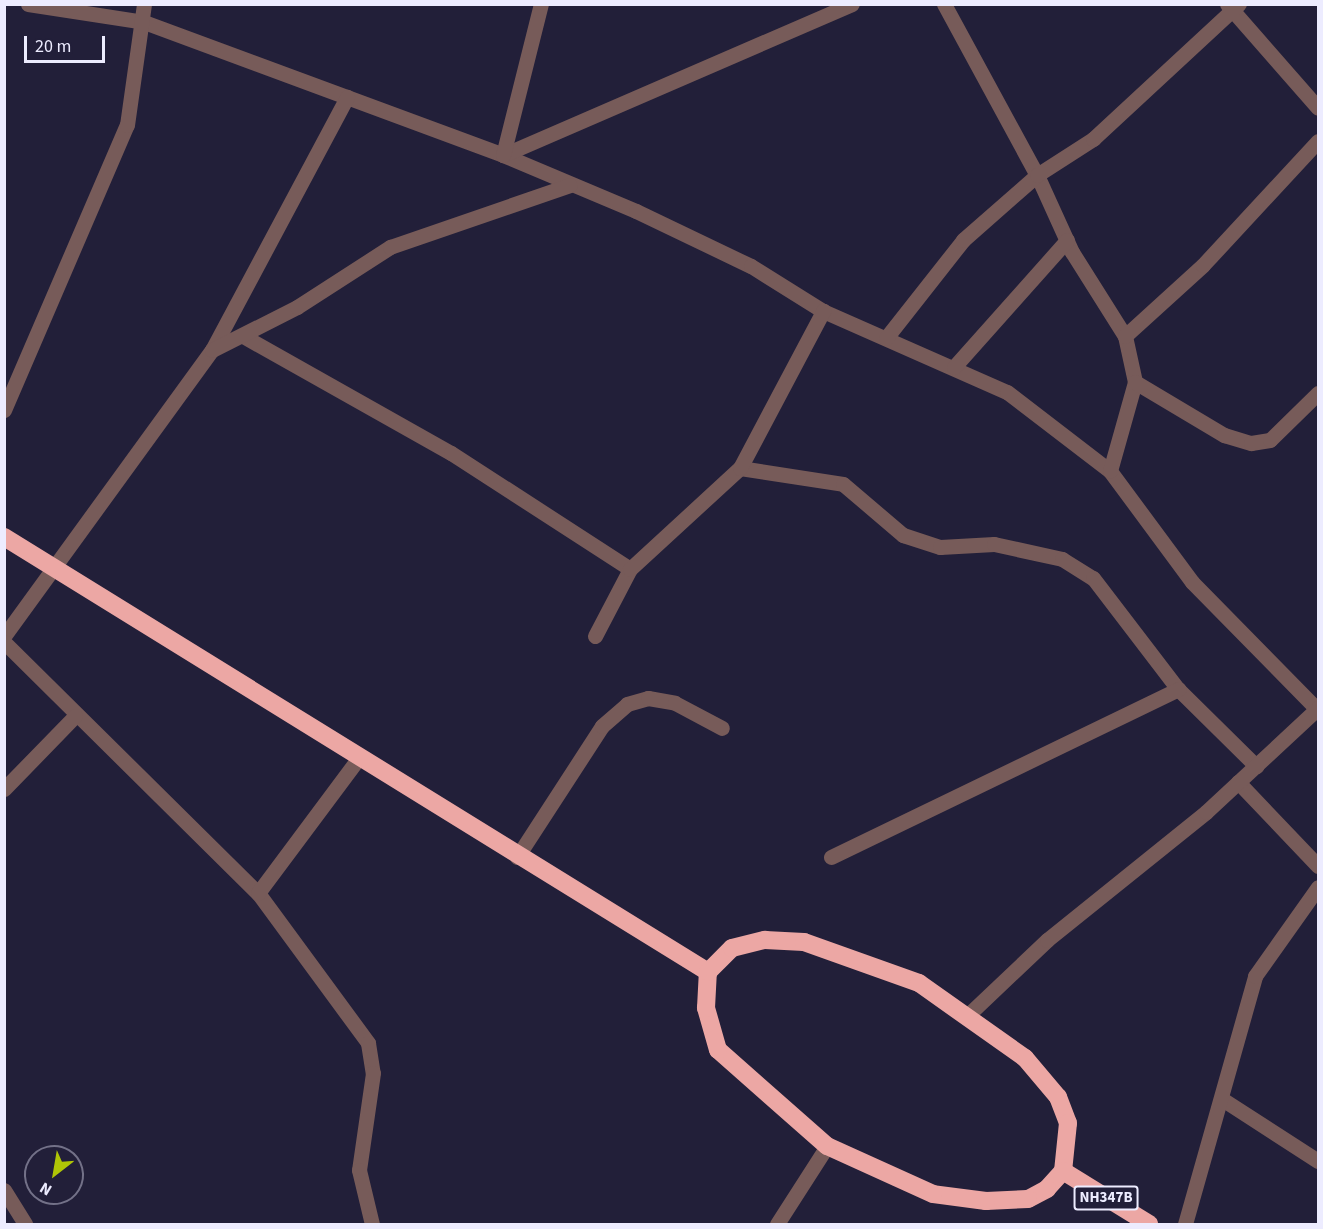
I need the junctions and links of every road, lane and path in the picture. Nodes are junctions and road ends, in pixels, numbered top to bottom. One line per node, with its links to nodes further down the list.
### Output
1 (28, 4): 7 (street)
2 (144, 4): 7 (street)
3 (541, 4): 11 (street)
4 (852, 4): 11 (street)
5 (944, 4): 12 (street)
6 (1233, 7): 9 (street); 12 (street)
7 (144, 22): 8 (street); 23 (street)
8 (347, 97): 11 (street); 19 (street)
9 (1318, 108)
10 (1318, 141): 17 (street)
11 (502, 155): 13 (street)
12 (1037, 175): 14 (street); 18 (street)
13 (570, 185): 15 (street); 16 (street)
14 (1067, 240): 17 (street); 20 (street)
15 (823, 311): 18 (street); 24 (street)
16 (243, 336): 19 (street); 28 (street)
17 (1125, 336): 21 (street)
18 (885, 338): 20 (street)
19 (212, 350): 27 (street)
20 (954, 367): 25 (street)
21 (1135, 382): 22 (street); 25 (street)
22 (1318, 393)
23 (4, 410)
24 (740, 468): 28 (street); 32 (street)
25 (1110, 471): 33 (street)
26 (4, 537): 27 (highway)
27 (57, 568): 29 (street); 36 (highway)
28 (630, 569): 30 (street)
29 (4, 636)
30 (595, 636)
31 (4, 642): 34 (street)
32 (1178, 689): 37 (street); 41 (street)
33 (1318, 709): 37 (street)
34 (75, 716): 39 (street); 44 (street)
35 (722, 728): 40 (street)
36 (357, 759): 40 (highway); 44 (street)
37 (1256, 766): 38 (street)
38 (1238, 782): 42 (street); 46 (street)
39 (4, 789)
40 (517, 857): 45 (highway)
41 (831, 857)
42 (1318, 867)
43 (1318, 887): 47 (street)
44 (258, 893): 53 (street)
45 (708, 972): 46 (highway); 48 (highway)
46 (968, 1015): 50 (highway)
47 (1222, 1099): 49 (street); 56 (street)
48 (827, 1146): 50 (highway); 54 (street)
49 (1318, 1161)
50 (1063, 1171): 55 (highway, NH347B)
51 (4, 1190): 52 (street)
52 (25, 1224)
53 (372, 1224)
54 (777, 1224)
55 (1149, 1224)
56 (1185, 1224)

